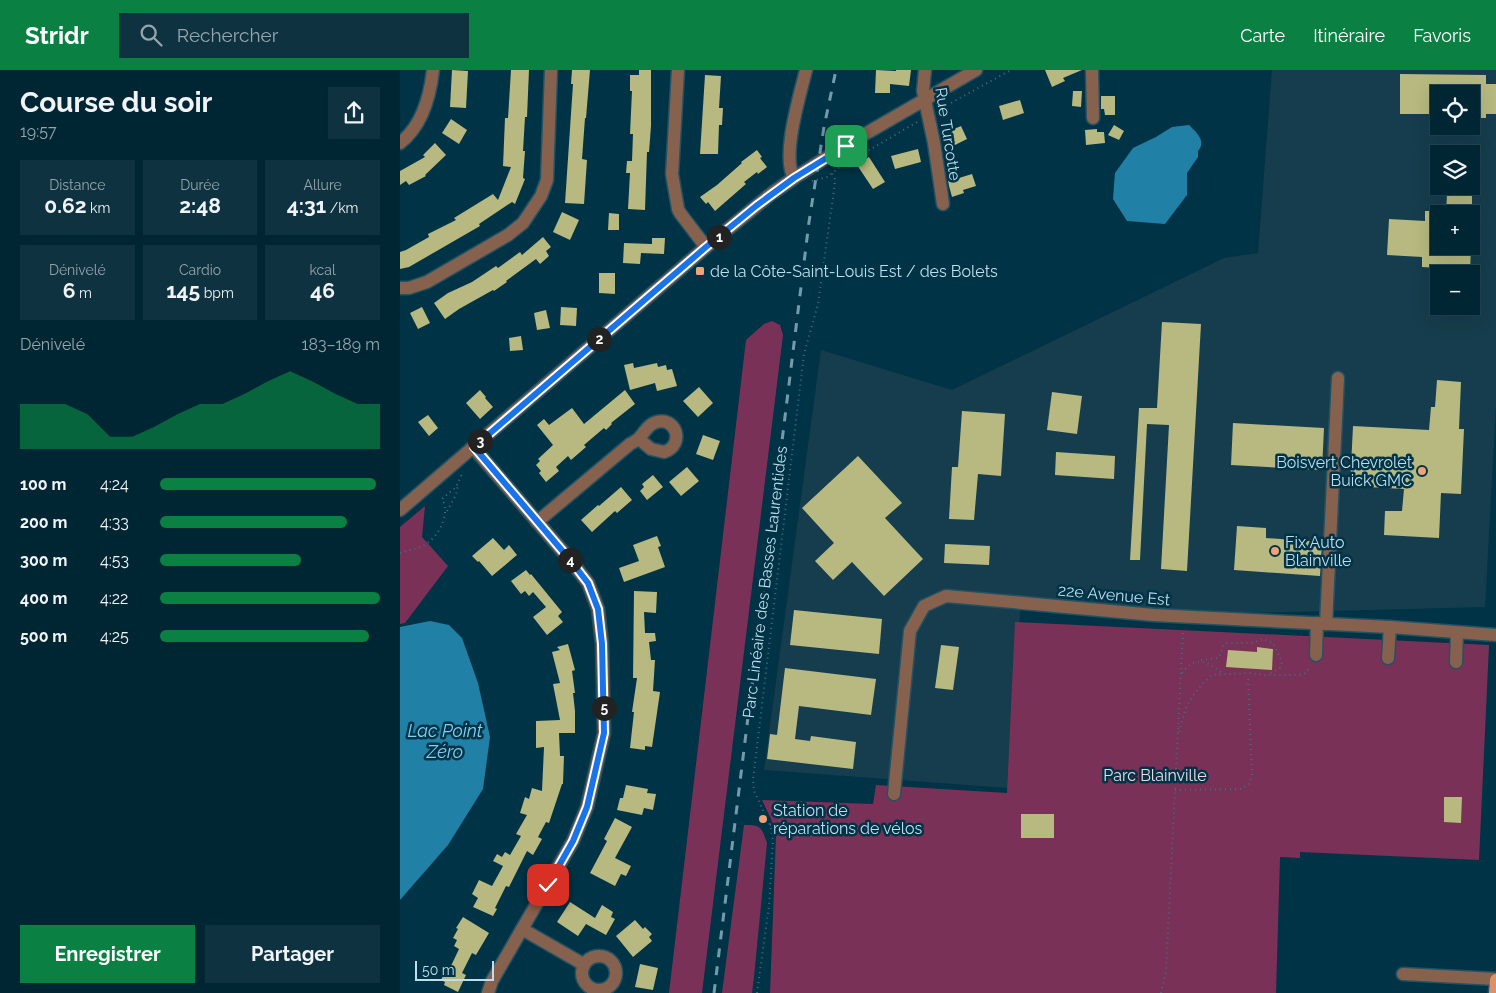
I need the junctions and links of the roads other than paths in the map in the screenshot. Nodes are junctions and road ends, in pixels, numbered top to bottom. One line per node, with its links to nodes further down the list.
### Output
1 (433, 70): 10 (street)
2 (551, 70): 14 (street)
3 (678, 70): 13 (street)
4 (806, 70): 11 (street)
5 (925, 70): 8 (street, Rue Turcotte)
6 (976, 70): 8 (street)
7 (1092, 70): 9 (street)
8 (925, 100): 11 (street); 12 (street, Rue Turcotte)
9 (1093, 118)
10 (400, 143)
11 (794, 178): 13 (street)
12 (942, 204)
13 (706, 247): 17 (street)
14 (400, 288)
15 (1338, 378): 20 (street)
16 (639, 440): 19 (street)
17 (474, 447): 18 (street); 19 (street)
18 (400, 510)
19 (537, 522): 28 (street)
20 (1321, 624): 21 (street, 22e Avenue Est); 24 (street); 27 (street, 22e Avenue Est)
21 (1390, 627): 22 (street, 22e Avenue Est); 25 (street)
22 (1457, 633): 23 (street, 22e Avenue Est); 26 (street)
23 (1496, 635)
24 (1316, 655)
25 (1388, 658)
26 (1456, 662)
27 (894, 794)
28 (522, 928): 29 (street); 32 (street)
29 (584, 964)
30 (1402, 974): 31 (street)
31 (1496, 980): 33 (main road)
32 (488, 993)
33 (1495, 993)

